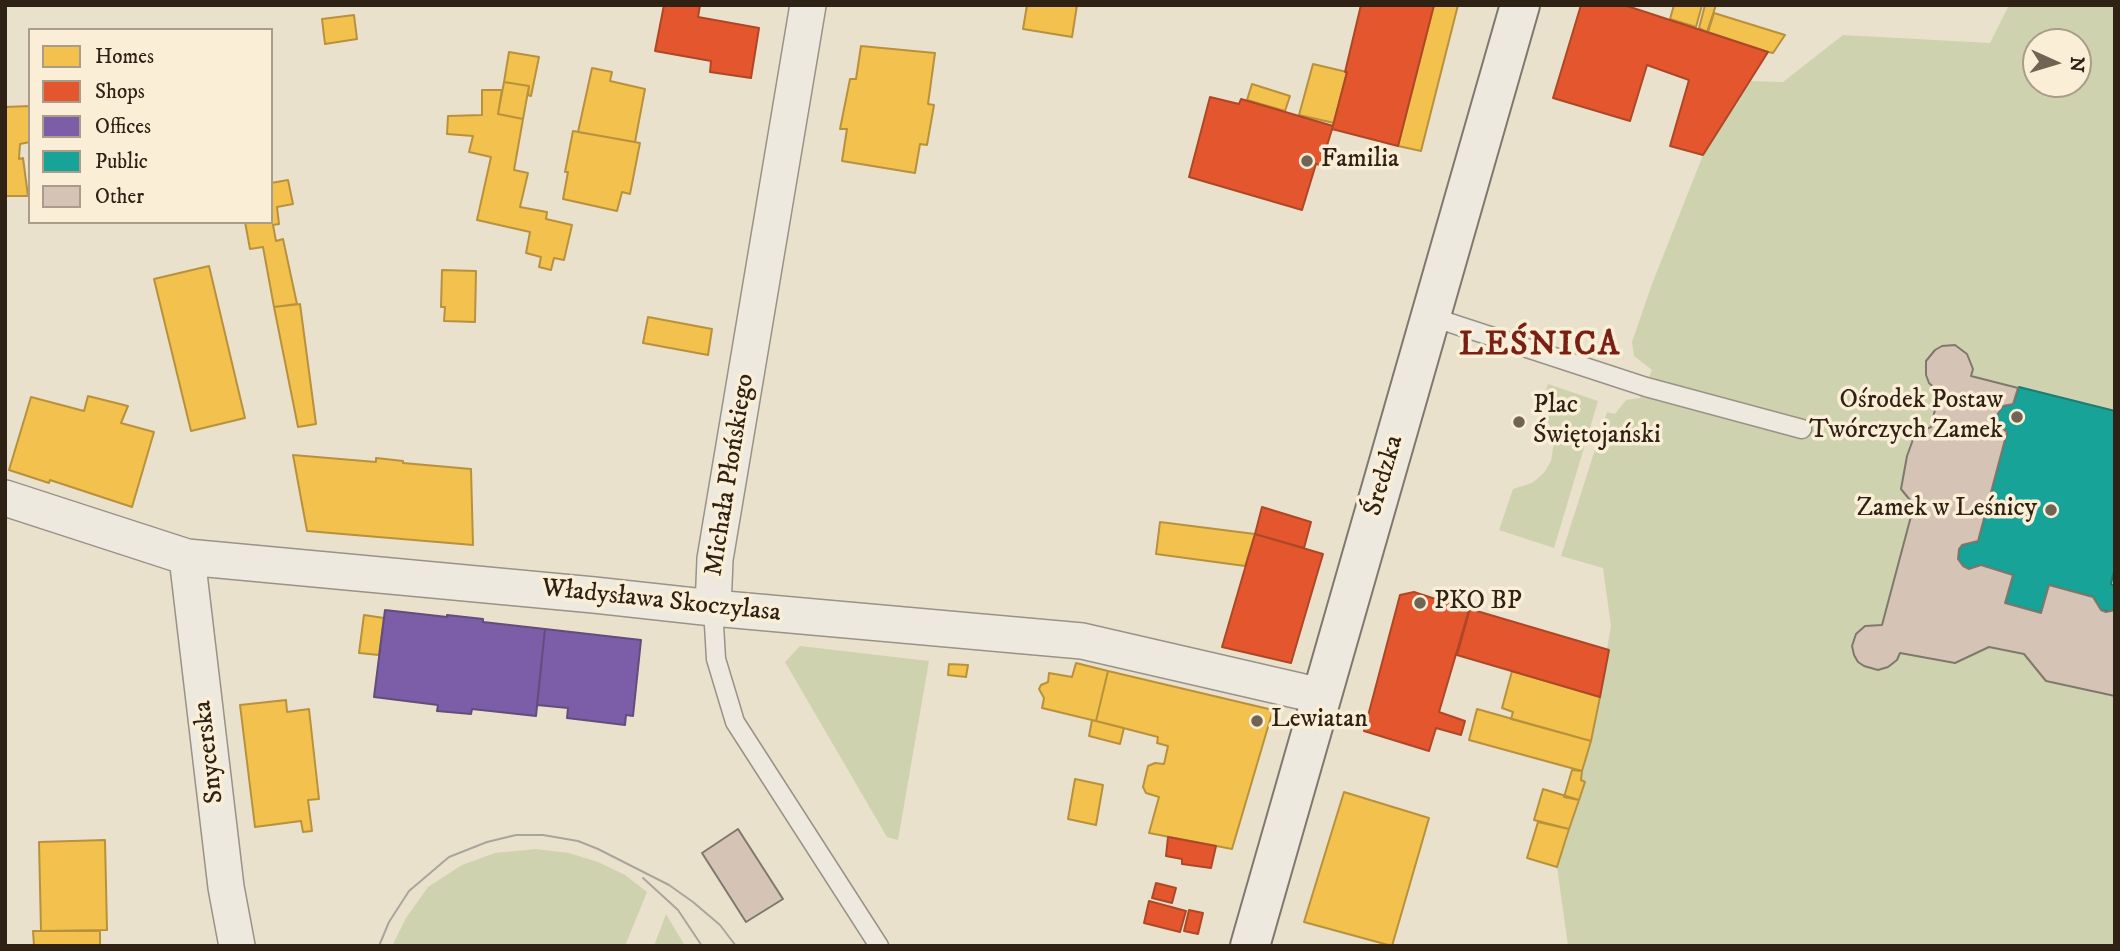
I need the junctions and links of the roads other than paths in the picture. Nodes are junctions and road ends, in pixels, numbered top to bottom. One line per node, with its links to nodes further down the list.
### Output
1 (808, 5): 7 (street, Michała Płońskiego)
2 (1520, 5): 3 (main road, Średzka)
3 (1432, 317): 4 (lane); 8 (main road, Średzka)
4 (1802, 429)
5 (5, 498): 6 (street, Władysława Skoczylasa)
6 (187, 558): 7 (street, Władysława Skoczylasa); 9 (street, Snycerska)
7 (713, 608): 8 (street, Władysława Skoczylasa); 10 (lane, Michała Płońskiego)
8 (1321, 696): 11 (main road, Średzka)
9 (237, 946)
10 (879, 946)
11 (1250, 946)

